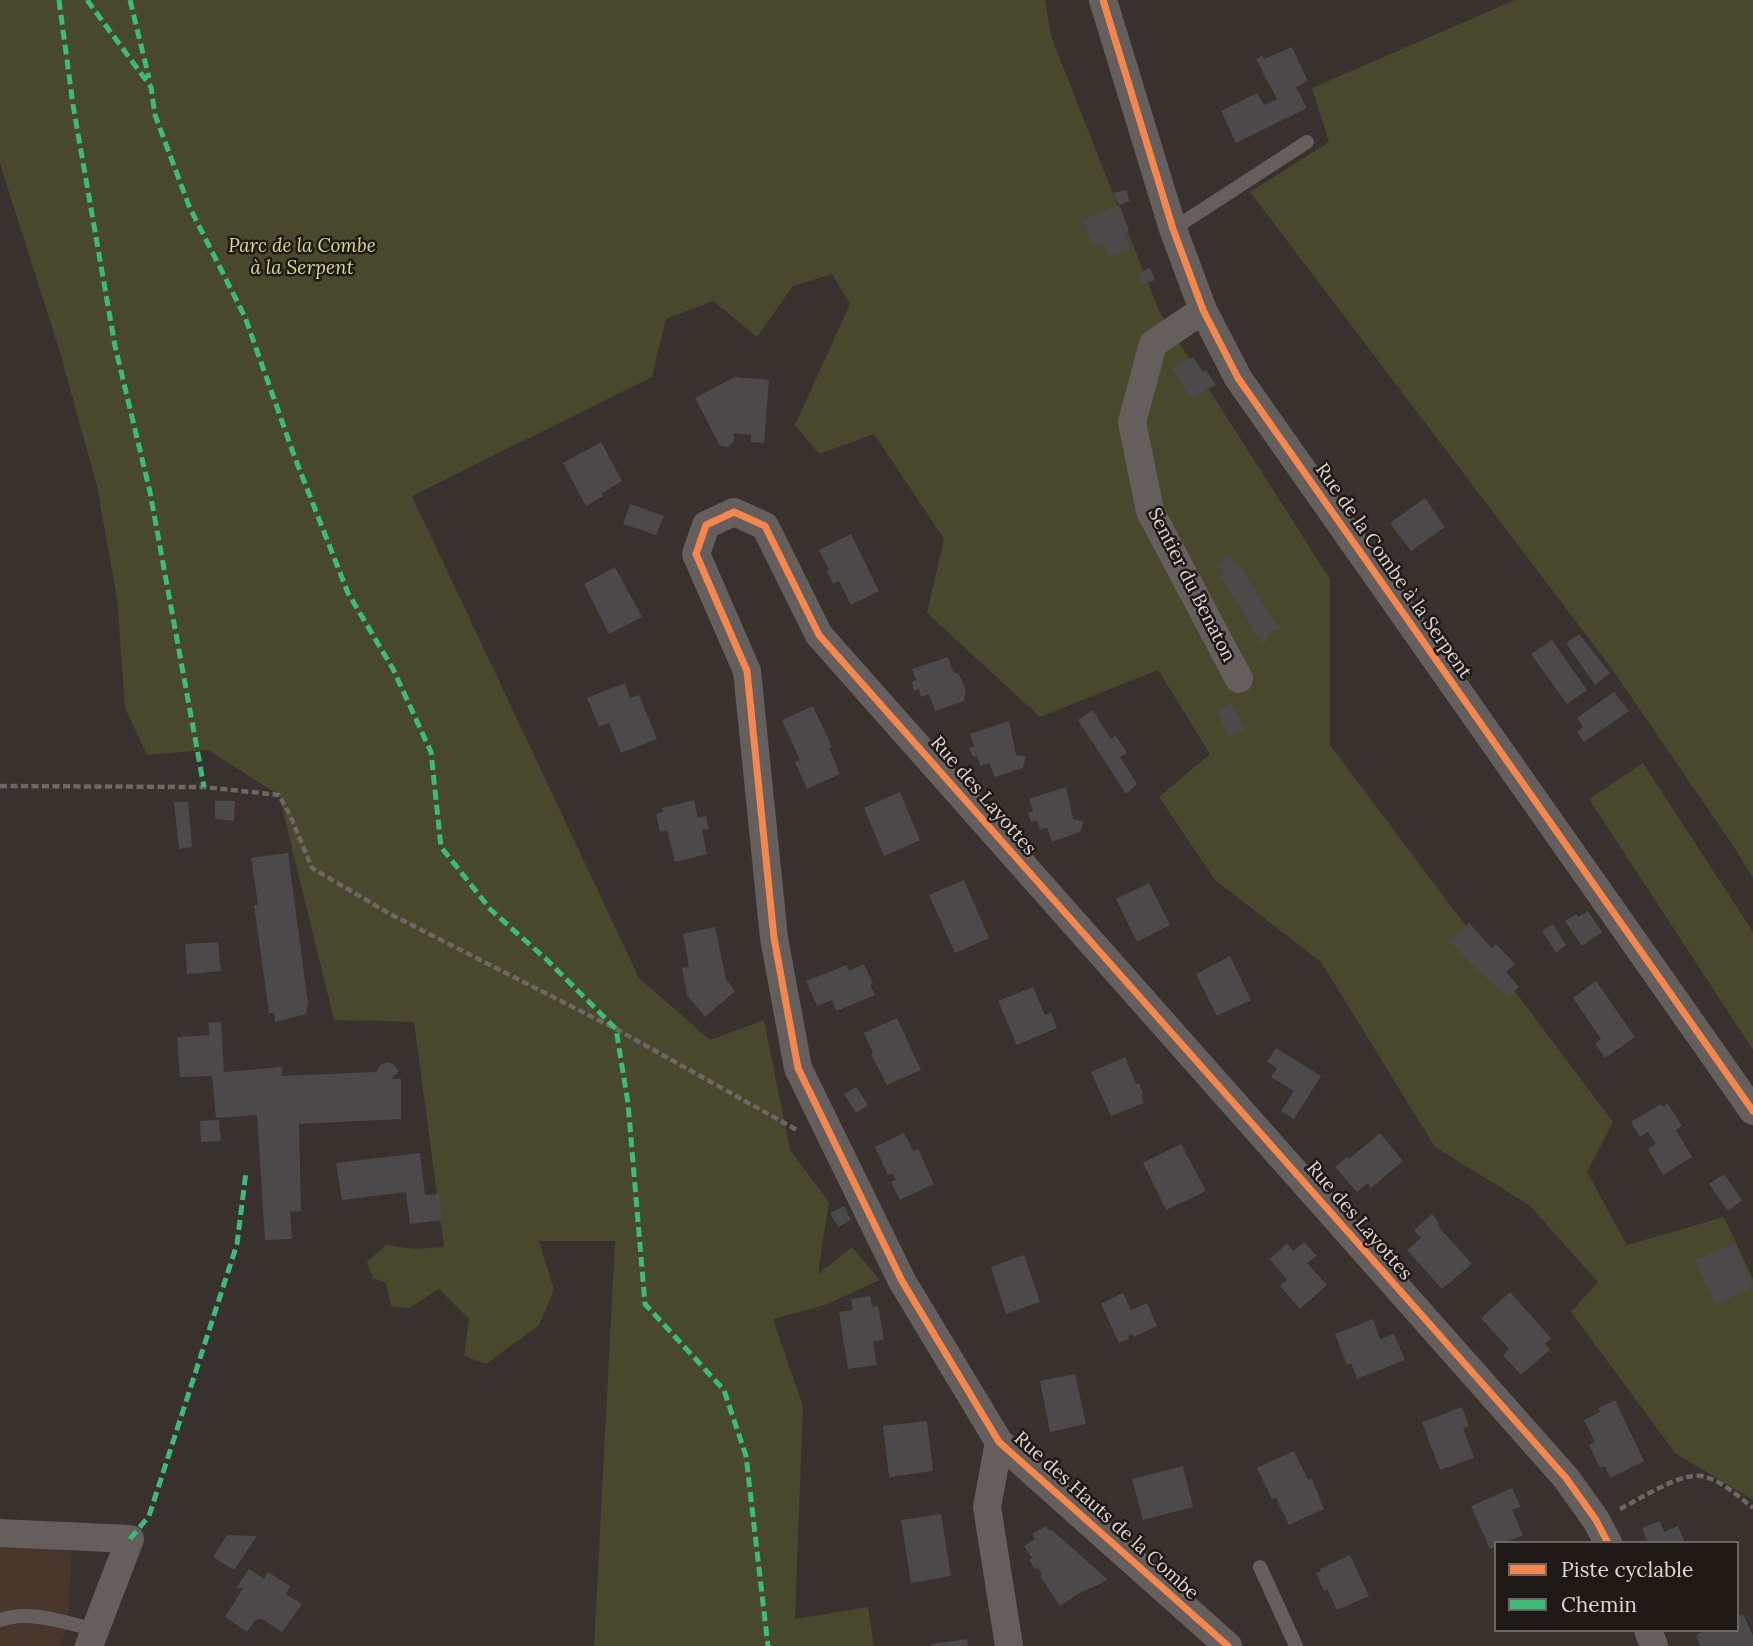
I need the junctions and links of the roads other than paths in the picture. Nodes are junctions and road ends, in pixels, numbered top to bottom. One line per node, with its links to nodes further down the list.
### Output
1 (1103, 0): 3 (street, Rue de la Combe à la Serpent)
2 (1307, 142): 3 (lane)
3 (1173, 229): 4 (street, Rue de la Combe à la Serpent)
4 (1203, 310): 5 (street, Sentier du Benaton); 7 (street, Rue de la Combe à la Serpent)
5 (1238, 679)
6 (798, 1068): 8 (street, Rue des Hauts de la Combe); 9 (street, Rue des Layottes)
7 (1753, 1111)
8 (999, 1442): 14 (street); 15 (street, Rue des Hauts de la Combe)
9 (1602, 1532)
10 (0, 1533): 13 (street)
11 (1260, 1567): 16 (lane)
12 (0, 1620): 13 (lane)
13 (93, 1637)
14 (1009, 1646)
15 (1228, 1646)
16 (1296, 1646)

